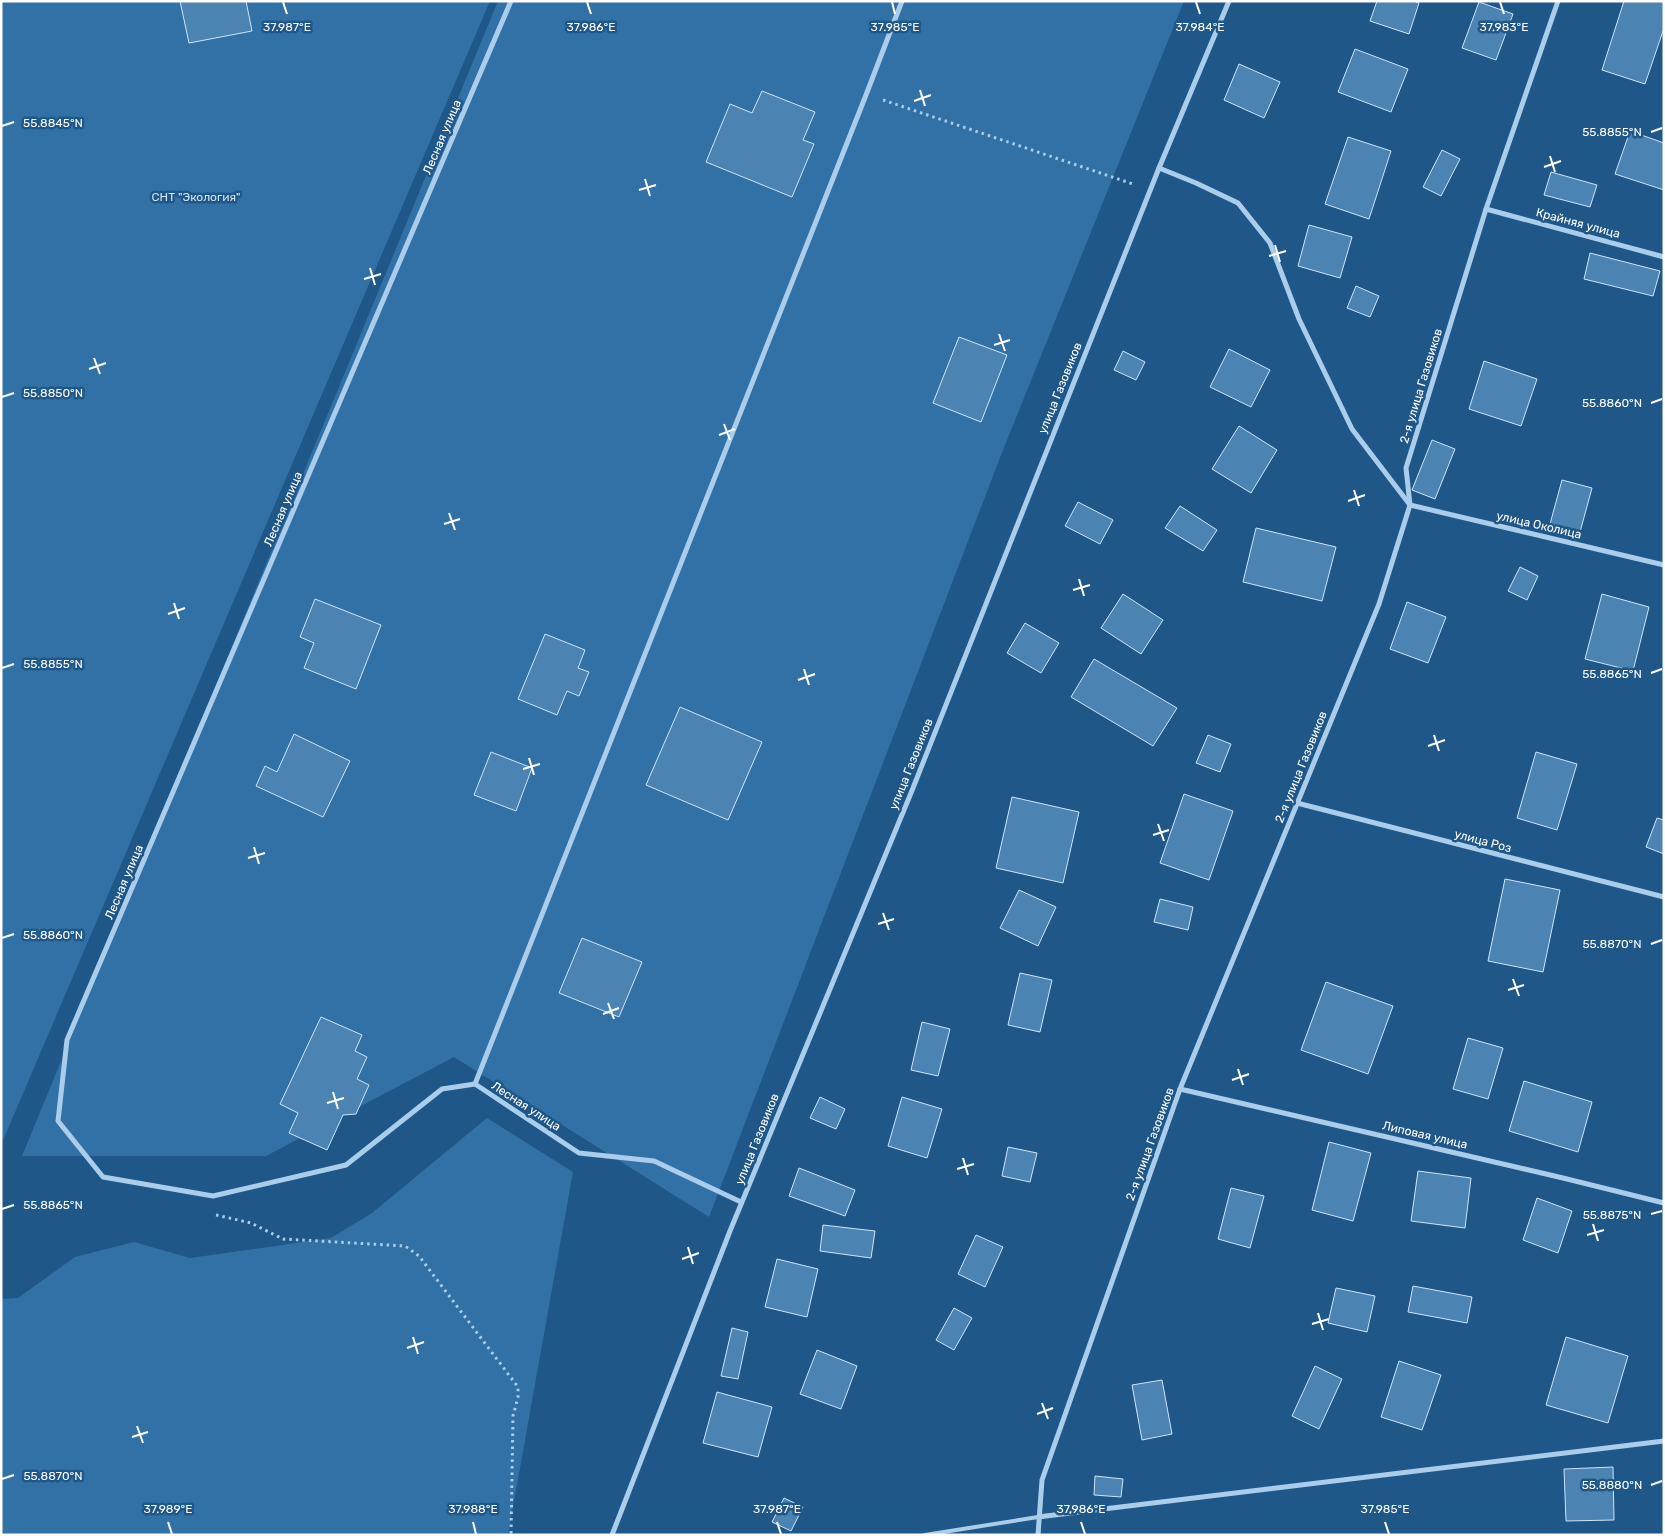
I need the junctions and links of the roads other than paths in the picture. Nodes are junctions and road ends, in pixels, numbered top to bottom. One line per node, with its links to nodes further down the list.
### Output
1 (511, 1): 12 (street, Лесная улица)
2 (902, 1): 12 (street)
3 (1229, 1): 5 (street, улица Газовиков)
4 (1558, 1): 6 (street, 2-я улица Газовиков)
5 (1158, 168): 8 (street); 14 (street, улица Газовиков)
6 (1486, 209): 7 (street, Крайняя улица); 8 (street, 2-я улица Газовиков)
7 (1664, 257)
8 (1410, 505): 9 (street, улица Околица); 10 (street, 2-я улица Газовиков)
9 (1664, 565)
10 (1297, 803): 11 (street, улица Роз); 13 (street, 2-я улица Газовиков)
11 (1664, 896)
12 (475, 1084): 14 (street, Лесная улица)
13 (1180, 1088): 15 (street, Липовая улица); 17 (street, 2-я улица Газовиков)
14 (741, 1202): 18 (street, улица Газовиков)
15 (1664, 1203)
16 (1664, 1441): 17 (street)
17 (1038, 1517): 19 (lane); 20 (street, 2-я улица Газовиков)
18 (612, 1535)
19 (925, 1535)
20 (1038, 1535)

